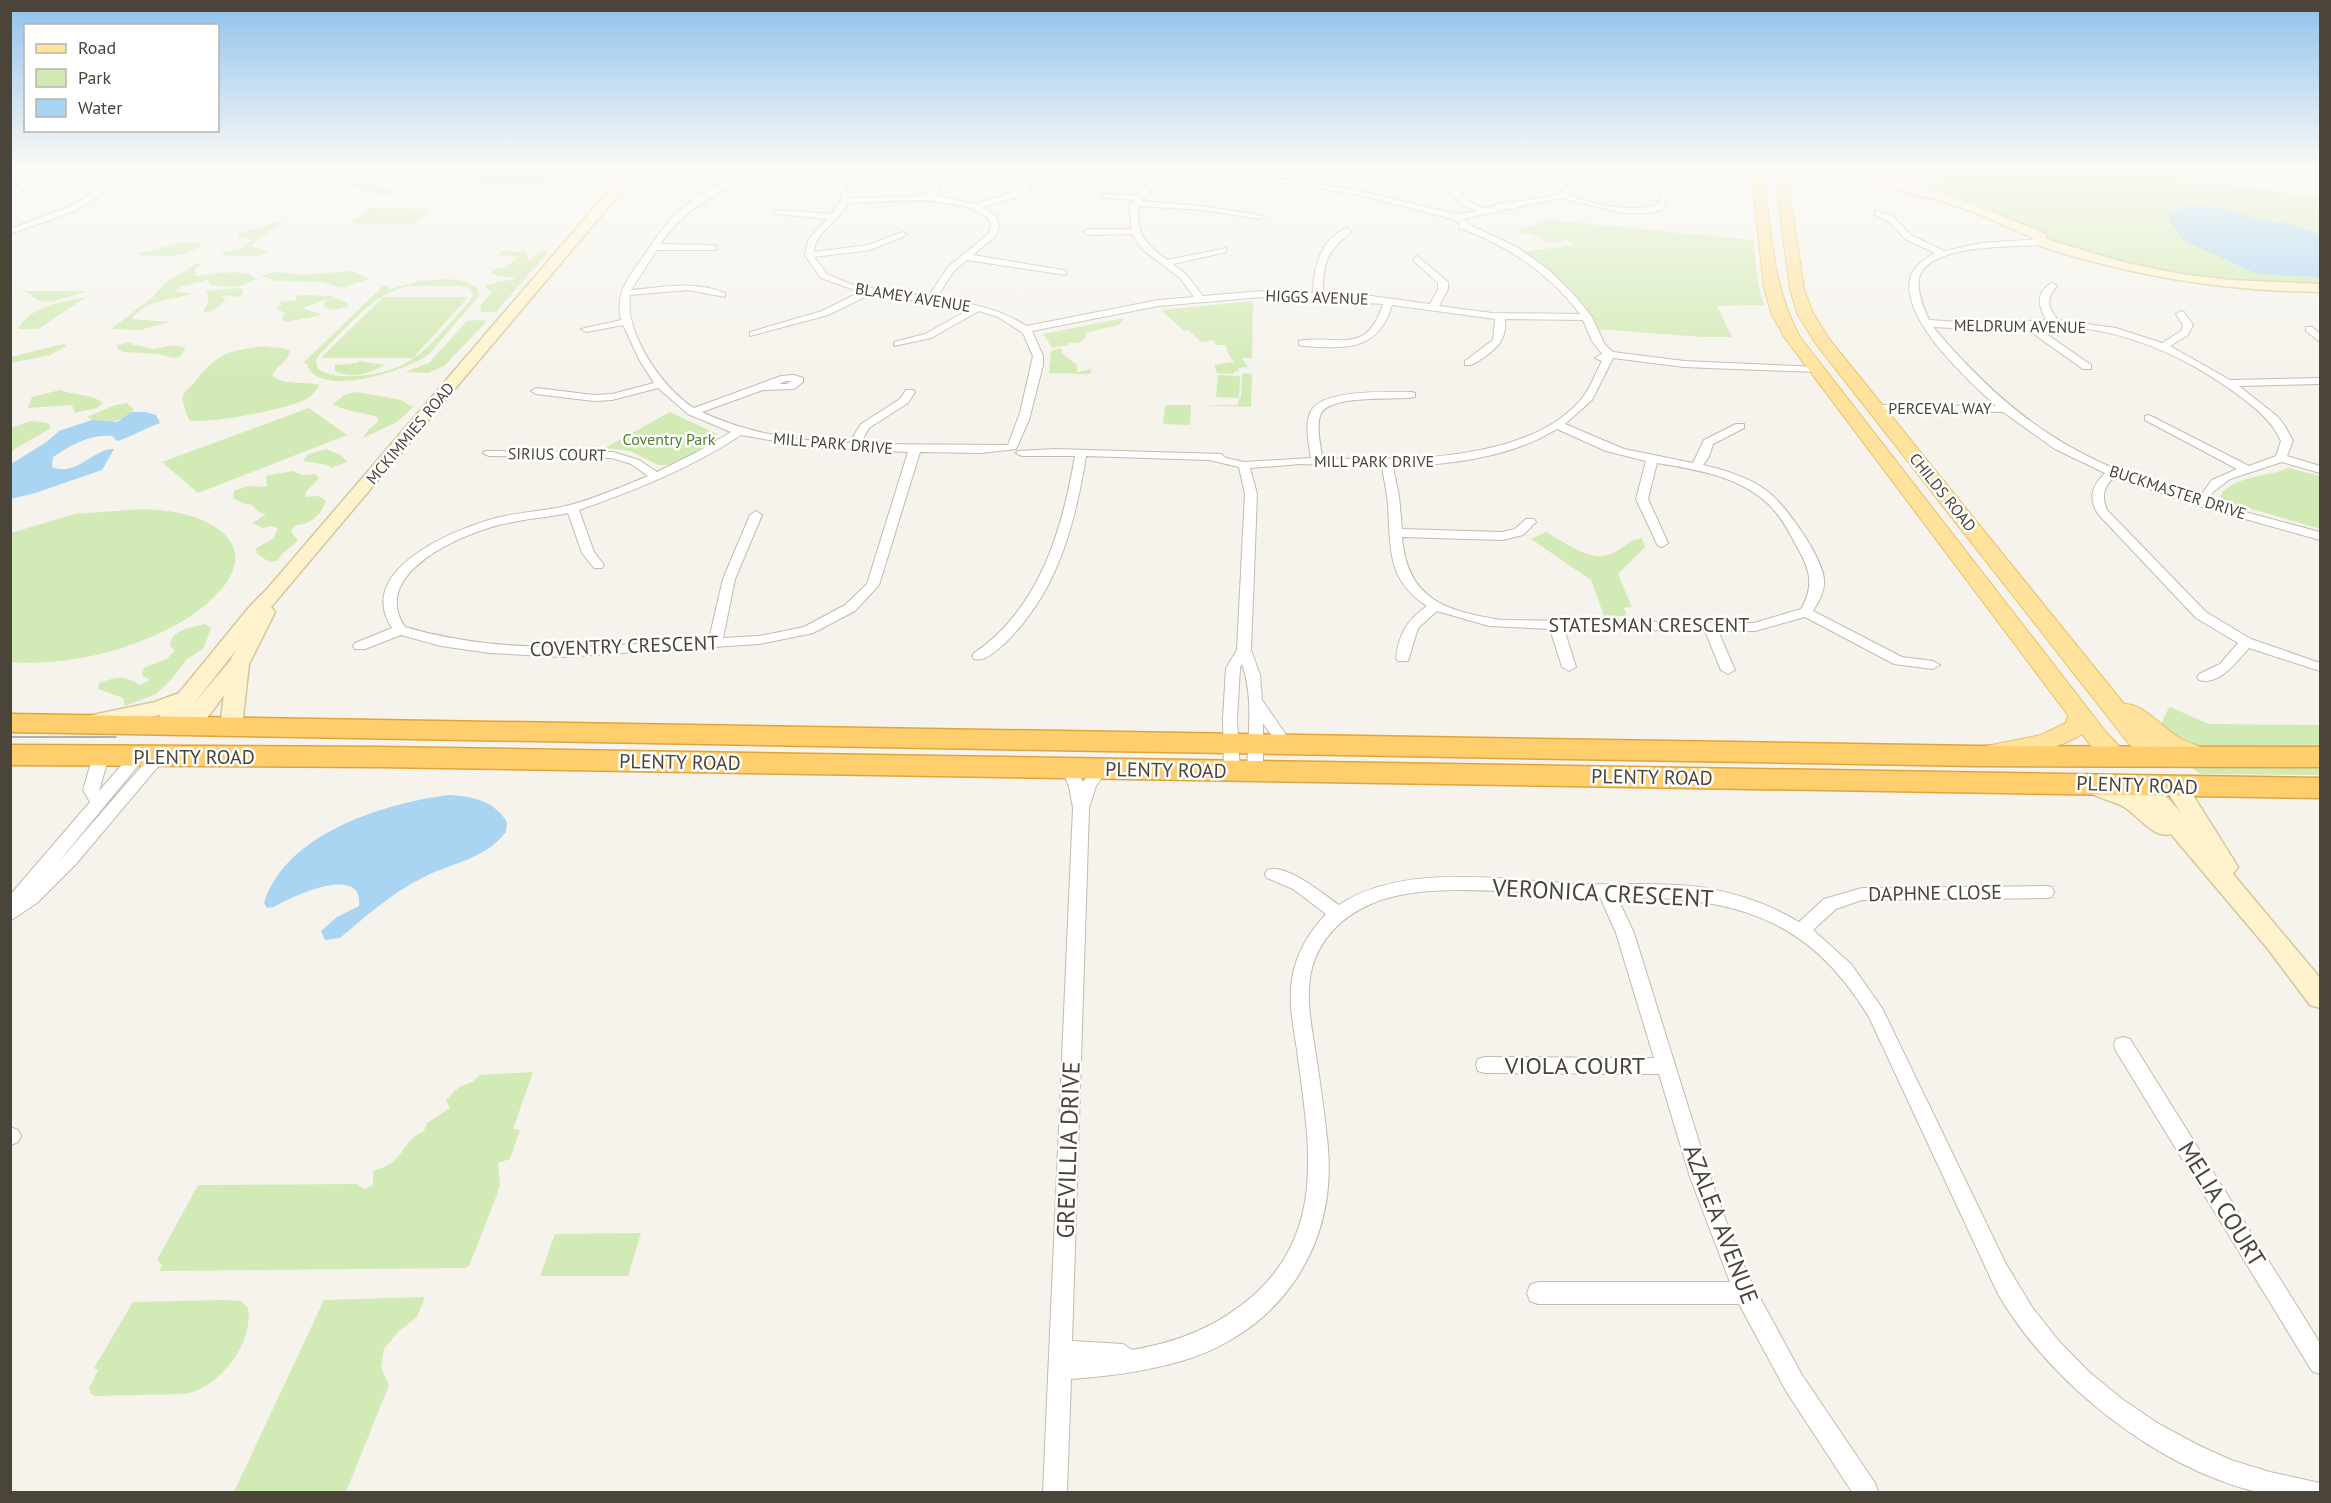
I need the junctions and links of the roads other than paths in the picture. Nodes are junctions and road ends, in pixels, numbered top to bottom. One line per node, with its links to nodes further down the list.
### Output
1 (574, 238): 23 (main road, MCKIMMIES ROAD)
2 (581, 238): 23 (main road, MCKIMMIES ROAD)
3 (661, 238): 14 (street, MILL PARK DRIVE)
4 (814, 238): 18 (street)
5 (894, 238): 18 (street)
6 (989, 238): 19 (street)
7 (1139, 238): 21 (street)
8 (1339, 238): 29 (street)
9 (1492, 238): 37 (street)
10 (1765, 238): 54 (main road, CHILDS ROAD)
11 (1790, 238): 53 (main road, CHILDS ROAD)
12 (1911, 238): 17 (street)
13 (2038, 238): 17 (street, BUCKMASTER DRIVE); 25 (main road)
14 (654, 247): 15 (street); 27 (street, MILL PARK DRIVE)
15 (713, 248)
16 (1222, 250): 21 (street)
17 (1944, 254): 39 (street, BUCKMASTER DRIVE)
18 (809, 255): 26 (street, BLAMEY AVENUE)
19 (966, 257): 22 (street); 31 (street)
20 (1417, 259): 34 (street)
21 (1168, 262): 30 (street)
22 (1063, 273)
23 (546, 275): 93 (main road, MCKIMMIES ROAD)
24 (2052, 286): 40 (street)
25 (2320, 288)
26 (868, 292): 31 (street, BLAMEY AVENUE); 45 (street)
27 (626, 293): 28 (street); 38 (street, MILL PARK DRIVE)
28 (722, 295)
29 (1318, 295): 30 (street, HIGGS AVENUE); 32 (street, HIGGS AVENUE)
30 (1199, 298): 44 (street, HIGGS AVENUE)
31 (931, 299): 33 (street, BLAMEY AVENUE)
32 (1389, 301): 34 (street, HIGGS AVENUE); 47 (street)
33 (980, 307): 44 (street, BLAMEY AVENUE); 48 (street)
34 (1433, 308): 36 (street, HIGGS AVENUE)
35 (2181, 314): 49 (street)
36 (1500, 316): 37 (street, HIGGS AVENUE); 51 (street)
37 (1584, 317): 50 (street)
38 (626, 322): 42 (street); 57 (street, MILL PARK DRIVE)
39 (1925, 323): 41 (street, MELDRUM AVENUE); 64 (street, BUCKMASTER DRIVE)
40 (2055, 323): 41 (street, MELDRUM AVENUE); 49 (street, MELDRUM AVENUE)
41 (2026, 324): 52 (street)
42 (586, 329)
43 (2309, 329): 46 (street)
44 (1025, 331): 72 (street)
45 (753, 334)
46 (2320, 339)
47 (1303, 343)
48 (898, 344)
49 (2164, 346): 56 (street, MELDRUM AVENUE)
50 (1608, 357): 54 (street); 67 (street, MILL PARK DRIVE)
51 (1469, 363)
52 (2087, 367)
53 (1844, 369): 54 (main road); 63 (main road, CHILDS ROAD)
54 (1817, 371): 62 (main road, CHILDS ROAD)
55 (2320, 381): 56 (street)
56 (2228, 383): 75 (street, MELDRUM AVENUE)
57 (659, 385): 59 (street); 65 (street, MILL PARK DRIVE)
58 (765, 387): 65 (street)
59 (536, 391)
60 (910, 392): 70 (street)
61 (1411, 395): 77 (street)
62 (1836, 396): 63 (main road); 110 (main road, CHILDS ROAD)
63 (1875, 408): 64 (street, PERCEVAL WAY); 111 (main road, CHILDS ROAD)
64 (2005, 409): 83 (street, BUCKMASTER DRIVE)
65 (692, 412): 69 (street, MILL PARK DRIVE)
66 (2149, 418): 82 (street)
67 (1557, 425): 76 (street); 79 (street, MILL PARK DRIVE)
68 (1740, 426): 80 (street)
69 (740, 431): 70 (street, MILL PARK DRIVE); 84 (street)
70 (852, 447): 71 (street, MILL PARK DRIVE)
71 (915, 449): 72 (street, MILL PARK DRIVE); 100 (street, COVENTRY CRESCENT)
72 (1016, 450): 74 (street, MILL PARK DRIVE)
73 (489, 453): 84 (street, SIRIUS COURT)
74 (1081, 453): 78 (street, MILL PARK DRIVE); 103 (street)
75 (2281, 458): 81 (street); 82 (street)
76 (1652, 459): 80 (street); 91 (street)
77 (1317, 462): 78 (street, MILL PARK DRIVE); 79 (street, MILL PARK DRIVE)
78 (1250, 463): 102 (street)
79 (1387, 464): 89 (street, STATESMAN CRESCENT)
80 (1696, 466): 95 (street)
81 (2320, 470)
82 (2249, 471): 85 (street)
83 (2113, 472): 85 (street, BUCKMASTER DRIVE); 99 (street)
84 (656, 476): 86 (street)
85 (2202, 502): 90 (street, BUCKMASTER DRIVE)
86 (572, 508): 92 (street); 98 (street)
87 (756, 515): 100 (street)
88 (1530, 522): 89 (street)
89 (1397, 532): 94 (street, STATESMAN CRESCENT)
90 (2320, 536)
91 (1662, 543)
92 (598, 565)
93 (275, 592): 105 (main road, MCKIMMIES ROAD); 115 (main road, MCKIMMIES ROAD)
94 (1436, 605): 96 (street, STATESMAN CRESCENT); 104 (street)
95 (1806, 612): 97 (street, STATESMAN CRESCENT); 106 (street)
96 (1556, 625): 97 (street, STATESMAN CRESCENT); 107 (street)
97 (1710, 627): 109 (street)
98 (400, 630): 100 (street, COVENTRY CRESCENT); 101 (street)
99 (2246, 642): 108 (street); 112 (street)
100 (715, 643)
101 (360, 646)
102 (1244, 650): 113 (street); 127 (street)
103 (979, 656)
104 (1403, 658)
105 (239, 664): 115 (main road, MCKIMMIES ROAD); 117 (main road)
106 (1933, 665)
107 (1569, 667)
108 (2320, 667)
109 (1728, 670)
110 (2047, 671): 111 (main road); 114 (main road, CHILDS ROAD)
111 (2088, 675): 124 (main road, CHILDS ROAD); 125 (main road)
112 (2204, 677)
113 (1255, 701): 118 (street); 127 (street)
114 (2080, 715): 122 (main road); 123 (main road, CHILDS ROAD)
115 (179, 716): 116 (highway, PLENTY ROAD); 117 (highway, PLENTY ROAD); 121 (highway, MCKIMMIES ROAD)
116 (10, 723)
117 (231, 726): 127 (highway, PLENTY ROAD)
118 (1286, 745): 122 (highway, PLENTY ROAD); 127 (highway, PLENTY ROAD)
119 (10, 755): 120 (highway, PLENTY ROAD)
120 (101, 756): 121 (highway, PLENTY ROAD); 134 (street)
121 (148, 756): 128 (highway, PLENTY ROAD); 134 (street); 142 (street)
122 (1976, 756): 123 (highway, PLENTY ROAD)
123 (2117, 757): 124 (highway, PLENTY ROAD); 131 (highway, CHILDS ROAD)
124 (2153, 757): 125 (highway, PLENTY ROAD); 132 (highway, CHILDS ROAD)
125 (2202, 757): 126 (highway, PLENTY ROAD)
126 (2320, 757)
127 (1244, 758): 129 (highway, PLENTY ROAD); 130 (highway, PLENTY ROAD)
128 (1069, 768): 129 (highway, PLENTY ROAD); 135 (street, GREVILLIA DRIVE)
129 (1100, 769): 135 (street, GREVILLIA DRIVE)
130 (2090, 783): 131 (highway, PLENTY ROAD); 136 (main road)
131 (2142, 784): 132 (highway, PLENTY ROAD); 136 (main road)
132 (2175, 784): 133 (highway, PLENTY ROAD); 144 (main road)
133 (2320, 788)
134 (98, 803): 140 (street)
135 (1081, 808): 151 (street, GREVILLIA DRIVE)
136 (2210, 865): 144 (main road)
137 (1273, 874): 141 (street)
138 (1613, 891): 141 (street, VERONICA CRESCENT); 143 (street, VERONICA CRESCENT); 148 (street, AZALEA AVENUE)
139 (2046, 892): 143 (street, DAPHNE CLOSE)
140 (10, 907)
141 (1338, 914): 151 (street, VERONICA CRESCENT)
142 (10, 915)
143 (1801, 931): 155 (street, VERONICA CRESCENT)
144 (2277, 942): 145 (main road)
145 (2320, 997)
146 (2123, 1045): 152 (street, MELIA COURT)
147 (1485, 1065): 148 (street, VIOLA COURT)
148 (1665, 1066): 150 (street, AZALEA AVENUE)
149 (1538, 1293): 150 (street)
150 (1745, 1293): 154 (street, AZALEA AVENUE)
151 (1060, 1360): 153 (street, GREVILLIA DRIVE)
152 (2320, 1363)
153 (1055, 1492)
154 (1866, 1492)
155 (2311, 1492)

